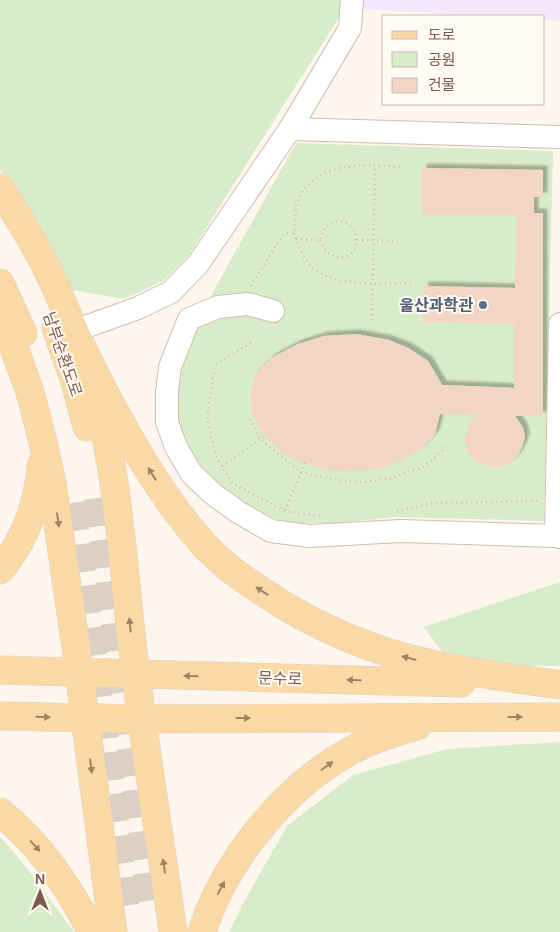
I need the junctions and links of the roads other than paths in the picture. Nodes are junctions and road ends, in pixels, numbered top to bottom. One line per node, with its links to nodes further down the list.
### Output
1 (352, 0): 2 (street)
2 (290, 129): 3 (street); 7 (street)
3 (560, 137)
4 (0, 188): 12 (main road)
5 (0, 219): 14 (main road, 남부순환도로)
6 (0, 283): 15 (main road, 남부순환도로)
7 (172, 292): 10 (street); 12 (street)
8 (272, 312): 10 (street)
9 (0, 316): 13 (main road)
10 (189, 318): 16 (street)
11 (560, 324): 16 (street)
12 (74, 331): 20 (main road, one-way to 12); 21 (main road, one-way to 12)
13 (42, 438): 17 (main road); 19 (main road, one-way to 19)
14 (98, 498)
15 (72, 503)
16 (558, 537)
17 (0, 570)
18 (0, 670): 19 (main road, 문수로)
19 (79, 672): 20 (main road, 문수로); 25 (main road)
20 (136, 674): 21 (main road, 문수로, one-way to 20); 26 (main road)
21 (560, 685)
22 (0, 716): 25 (main road, one-way to 25)
23 (470, 717): 24 (main road, one-way to 24); 26 (main road, one-way to 23); 31 (main road, one-way to 23)
24 (560, 717)
25 (85, 718): 26 (main road); 28 (main road, one-way to 28)
26 (142, 719): 30 (main road, one-way to 26)
27 (0, 812): 29 (main road, one-way to 29)
28 (135, 922)
29 (92, 932)
30 (173, 932)
31 (202, 932)

